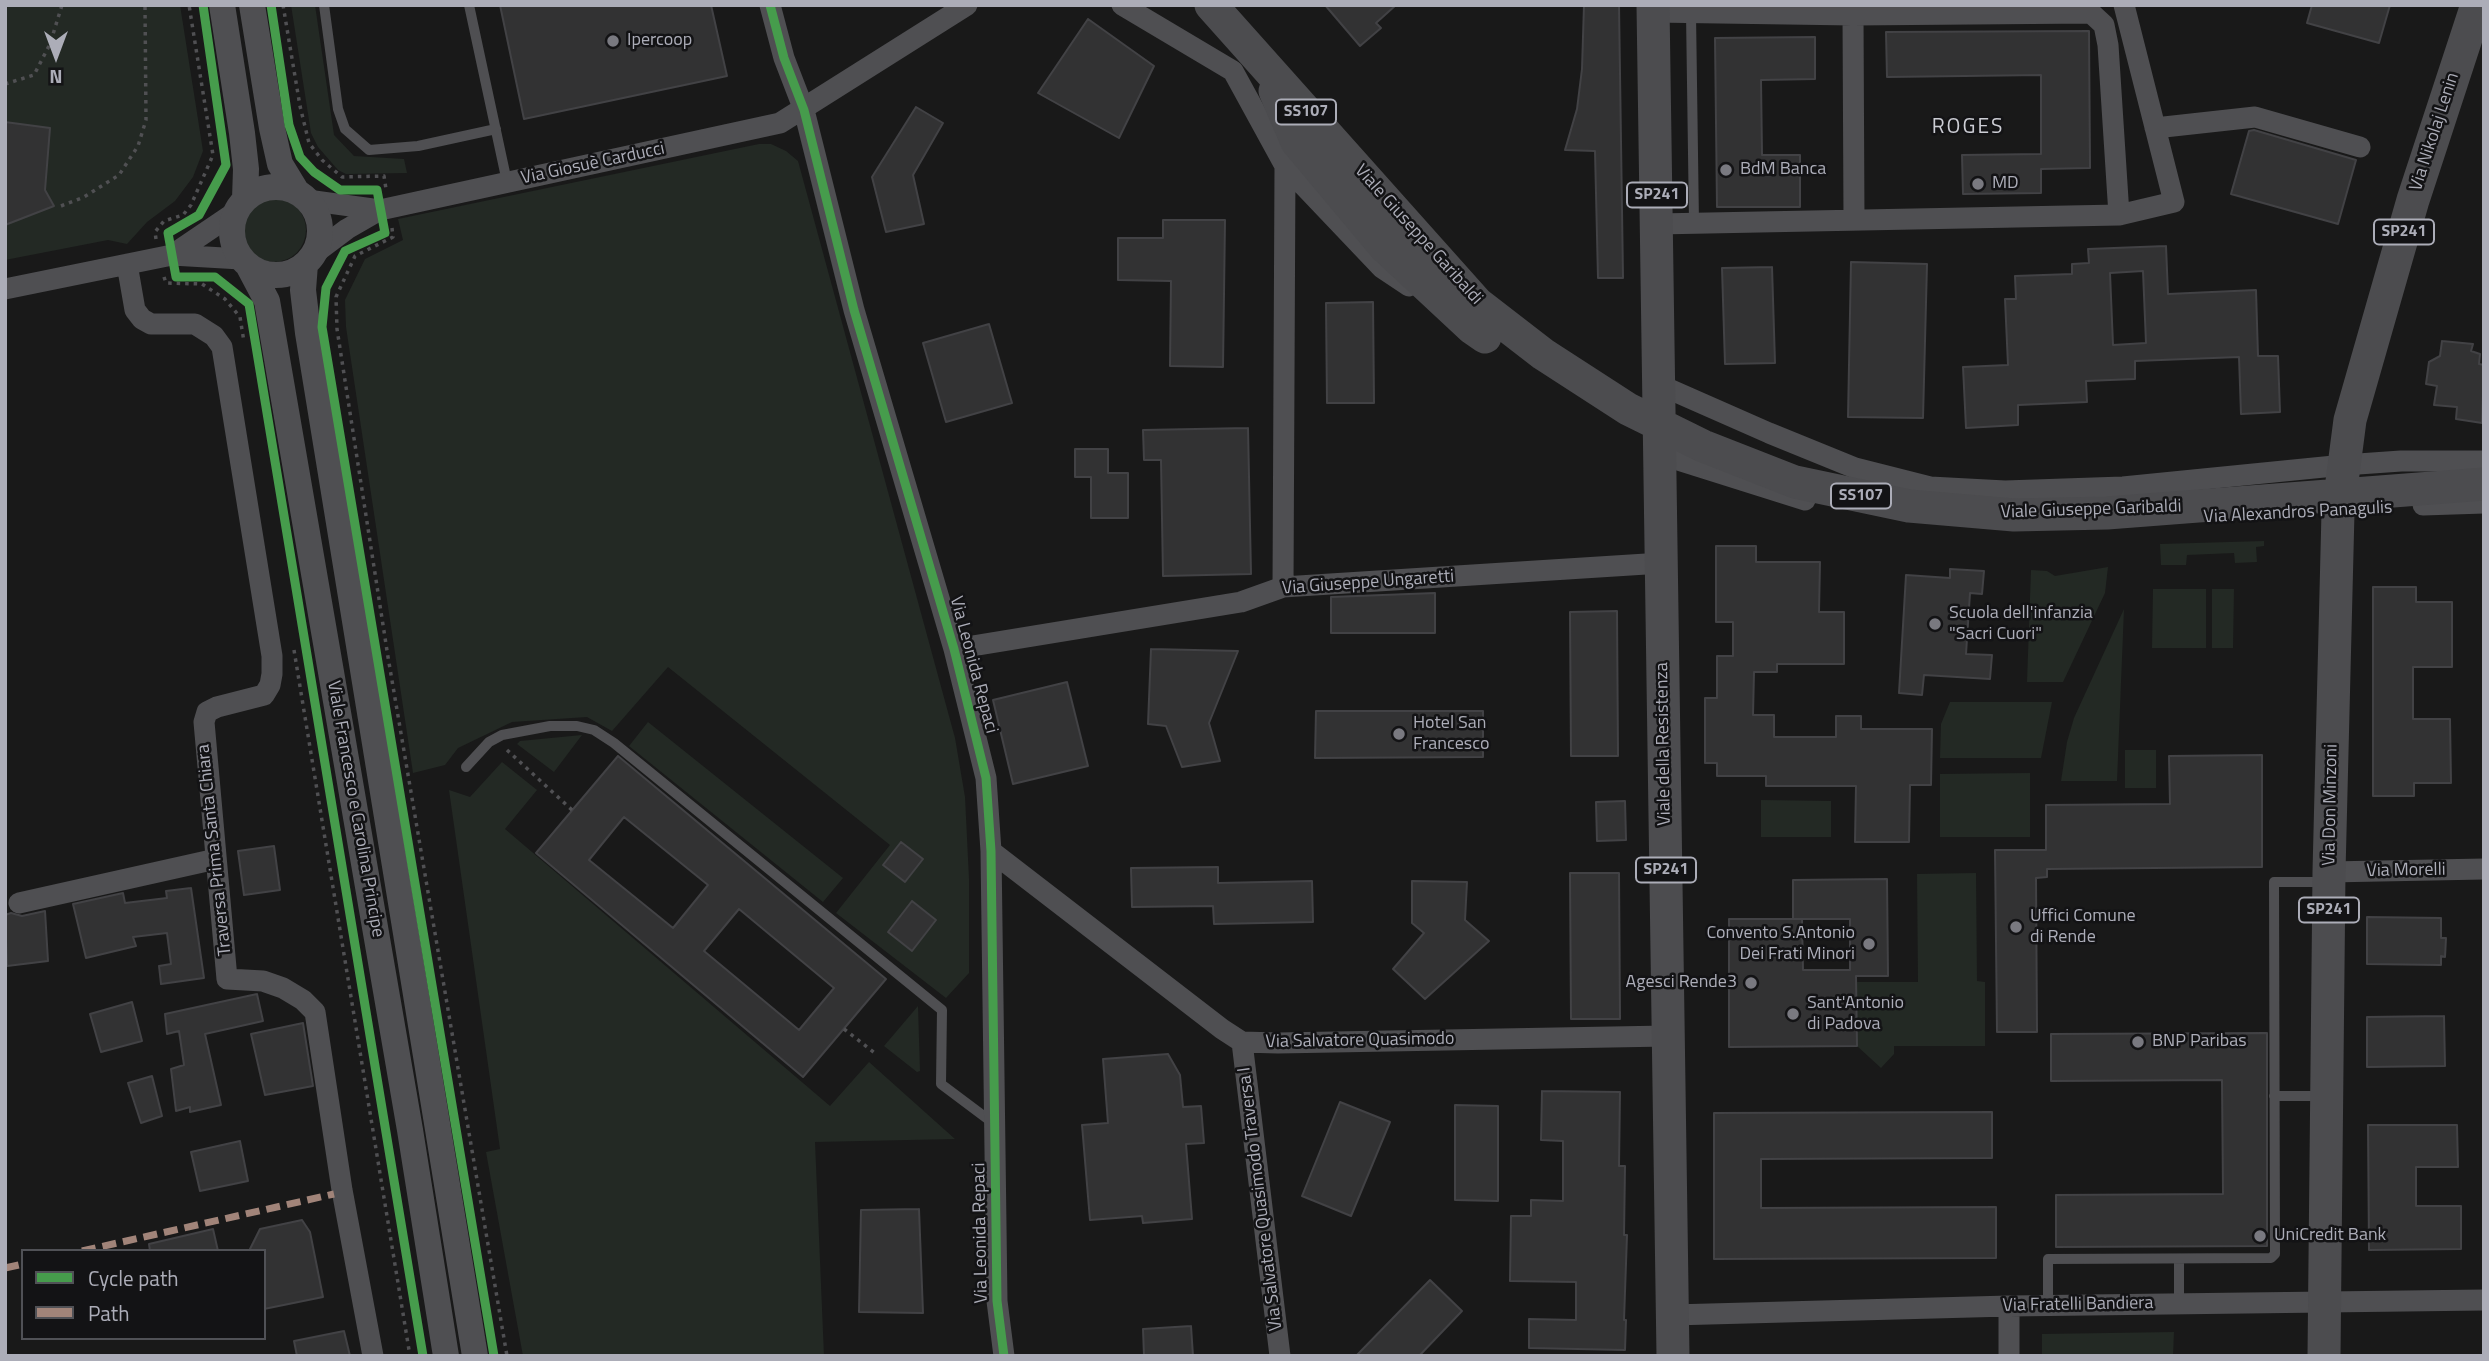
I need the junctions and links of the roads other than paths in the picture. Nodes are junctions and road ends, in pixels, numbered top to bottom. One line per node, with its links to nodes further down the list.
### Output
1 (222, 5): 23 (street, Viale Francesco e Carolina Principe)
2 (252, 5): 21 (street, Viale Francesco e Carolina Principe)
3 (324, 5): 17 (lane)
4 (469, 5): 17 (lane)
5 (769, 5): 15 (street, Via Leonida Repaci)
6 (967, 5): 15 (street)
7 (1122, 5): 19 (street)
8 (1211, 5): 14 (main road, Viale Giuseppe Garibaldi / SS107)
9 (2124, 5): 16 (street)
10 (2480, 5): 37 (main road, Via Nikolaj Lenin / SP241)
11 (1653, 9): 12 (street); 27 (main road, SP241)
12 (1690, 13): 13 (street); 26 (lane)
13 (1853, 15): 24 (street); 25 (street)
14 (1263, 63): 33 (main road); 38 (main road, Viale Giuseppe Garibaldi / SS107)
15 (804, 110): 20 (street, Via Giosuè Carducci); 43 (street, Via Leonida Repaci)
16 (2155, 128): 18 (street); 24 (street)
17 (496, 129): 20 (lane)
18 (2360, 147)
19 (1286, 166): 33 (street); 42 (street)
20 (507, 182): 22 (street, Via Giosuè Carducci)
21 (302, 196): 22 (street, Via Giosuè Carducci); 23 (street); 29 (street, Viale Francesco e Carolina Principe)
22 (382, 203): 29 (street, Via Giosuè Carducci)
23 (241, 205): 28 (street); 30 (street, Viale Francesco e Carolina Principe)
24 (2119, 215): 25 (street)
25 (1854, 220): 26 (street)
26 (1694, 223): 27 (street)
27 (1657, 224): 34 (main road, SP241)
28 (172, 254): 30 (street); 31 (street)
29 (310, 259): 30 (street); 64 (street, Viale Francesco e Carolina Principe)
30 (245, 263): 63 (street, Viale Francesco e Carolina Principe)
31 (127, 264): 32 (street); 46 (street, Traversa Prima Santa Chiara)
32 (5, 289)
33 (1472, 328): 35 (main road)
34 (1660, 385): 35 (main road, Viale della Resistenza / SP241); 37 (street)
35 (1659, 454): 40 (street, Via Alexandros Panagulis); 41 (main road, Viale della Resistenza / SP241)
36 (2484, 461): 37 (street)
37 (2344, 465): 40 (main road, Via Don Minzoni / SP241)
38 (2484, 484)
39 (2484, 503): 40 (street, Via Alexandros Panagulis)
40 (2338, 512): 48 (main road, Via Don Minzoni / SP241)
41 (1662, 563): 42 (street, Via Giuseppe Ungaretti); 50 (main road, Viale della Resistenza / SP241)
42 (1283, 587): 43 (street, Via Giuseppe Ungaretti)
43 (954, 649): 45 (street, Via Leonida Repaci)
44 (466, 767): 54 (lane)
45 (991, 851): 51 (street, Via Salvatore Quasimodo); 54 (street, Via Leonida Repaci)
46 (216, 859): 49 (street); 62 (street, Traversa Prima Santa Chiara)
47 (2484, 869): 48 (street, Via Morelli)
48 (2329, 877): 52 (lane); 53 (main road, Via Don Minzoni / SP241)
49 (19, 903)
50 (1667, 1035): 51 (street, Via Salvatore Quasimodo); 61 (main road, Viale della Resistenza / SP241)
51 (1242, 1042): 66 (street, Via Salvatore Quasimodo Traversa I)
52 (2274, 1096): 53 (lane); 55 (lane)
53 (2326, 1096): 57 (main road, Via Don Minzoni / SP241)
54 (995, 1125): 65 (street, Via Leonida Repaci)
55 (2179, 1259): 58 (lane); 60 (lane)
56 (2484, 1300): 57 (street, Via Fratelli Bandiera)
57 (2325, 1301): 58 (street, Via Fratelli Bandiera); 69 (main road, Via Don Minzoni / SP241)
58 (2179, 1303): 60 (street, Via Fratelli Bandiera)
59 (2009, 1306): 60 (street, Via Fratelli Bandiera); 61 (street, Via Fratelli Bandiera); 68 (street)
60 (2048, 1306)
61 (1672, 1315): 67 (main road, Viale della Resistenza / SP241)
62 (373, 1356)
63 (446, 1356)
64 (475, 1356)
65 (1004, 1356)
66 (1280, 1356)
67 (1672, 1356)
68 (2009, 1356)
69 (2324, 1356)

